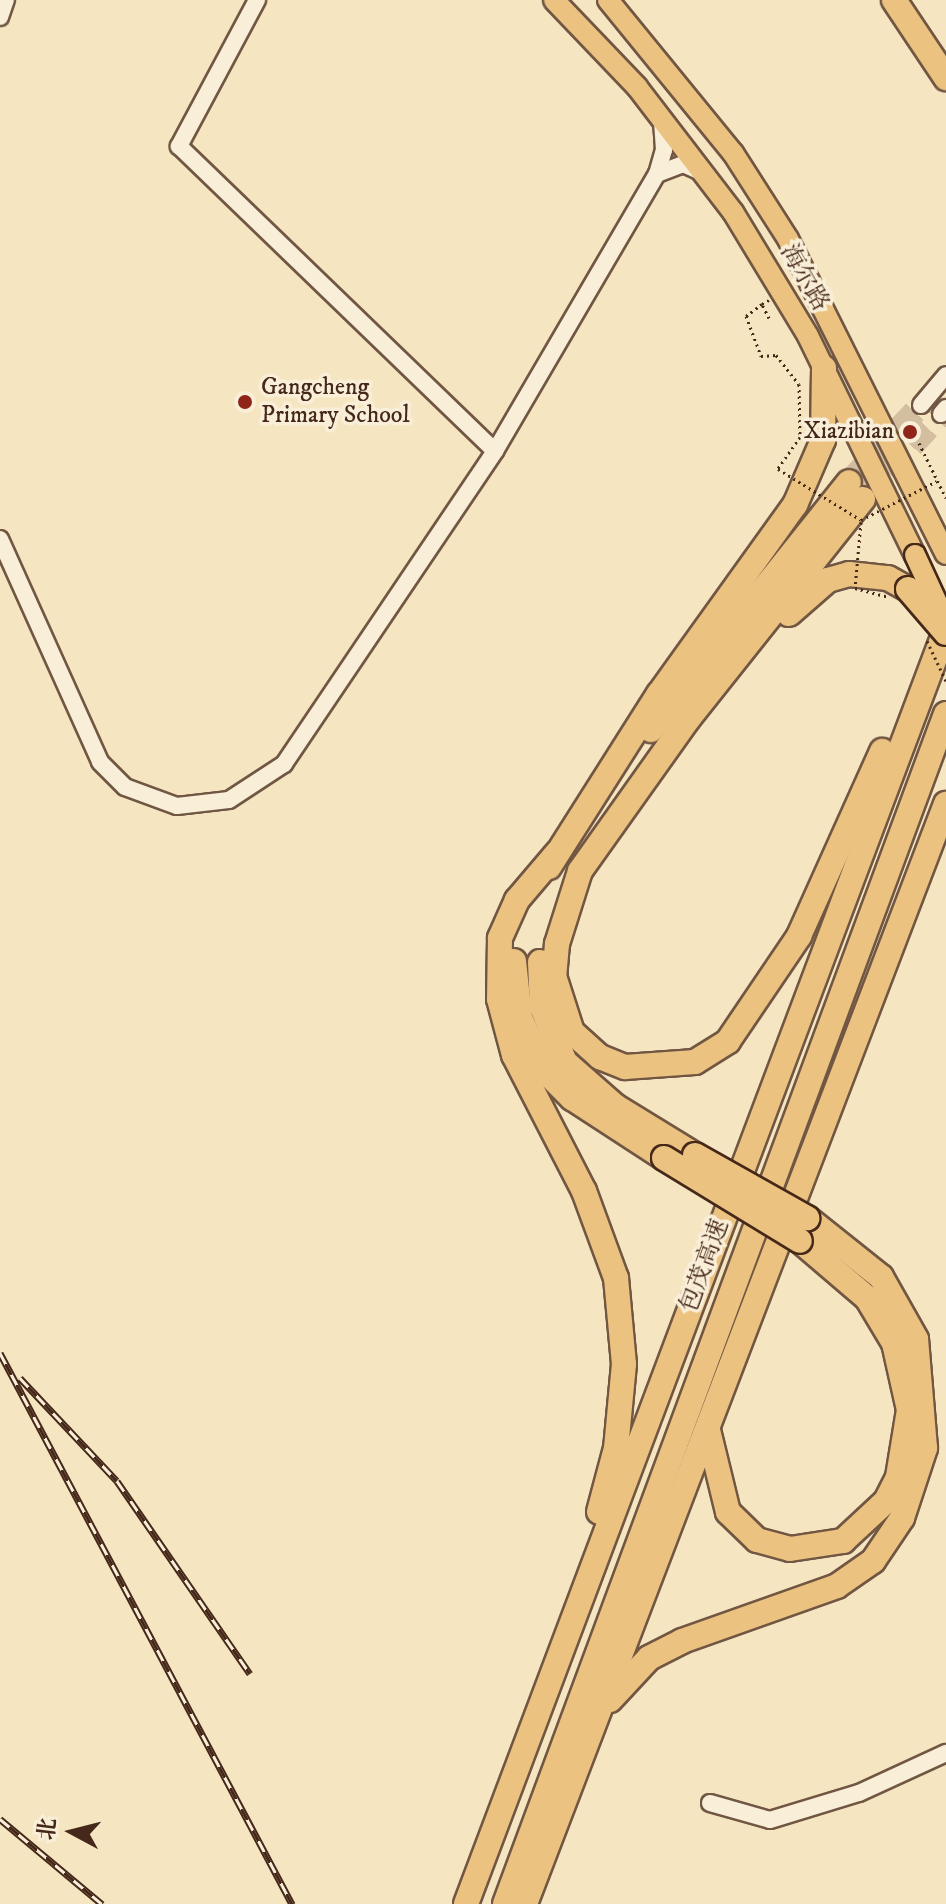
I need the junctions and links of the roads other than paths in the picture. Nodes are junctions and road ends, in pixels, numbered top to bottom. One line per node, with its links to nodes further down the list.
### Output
1 (6, 0): 6 (street)
2 (257, 0): 14 (street)
3 (554, 0): 8 (main road, 海尔路)
4 (608, 0): 16 (main road, 海尔路)
5 (894, 0): 7 (highway)
6 (0, 17)
7 (946, 78)
8 (661, 117): 9 (street); 10 (main road, 海尔路)
9 (657, 174): 10 (street); 14 (street)
10 (707, 175): 11 (main road, 海尔路)
11 (824, 368): 18 (main road, 海尔路, bridge); 21 (highway)
12 (946, 375): 13 (street)
13 (921, 405)
14 (495, 451): 15 (street)
15 (0, 539)
16 (946, 554)
17 (946, 606): 25 (highway)
18 (946, 622)
19 (946, 631): 22 (highway, bridge); 31 (highway, 包茂高速)
20 (946, 714): 32 (highway, 包茂高速)
21 (607, 780): 22 (highway); 24 (highway)
22 (636, 796): 25 (highway)
23 (946, 804): 27 (highway)
24 (557, 853): 26 (highway, bridge); 31 (highway)
25 (580, 871): 26 (highway, bridge)
26 (804, 1230): 27 (highway); 28 (highway)
27 (707, 1426): 28 (highway)
28 (588, 1737): 33 (highway)
29 (946, 1753): 30 (street)
30 (710, 1803)
31 (463, 1904)
32 (505, 1904)
33 (525, 1904)

